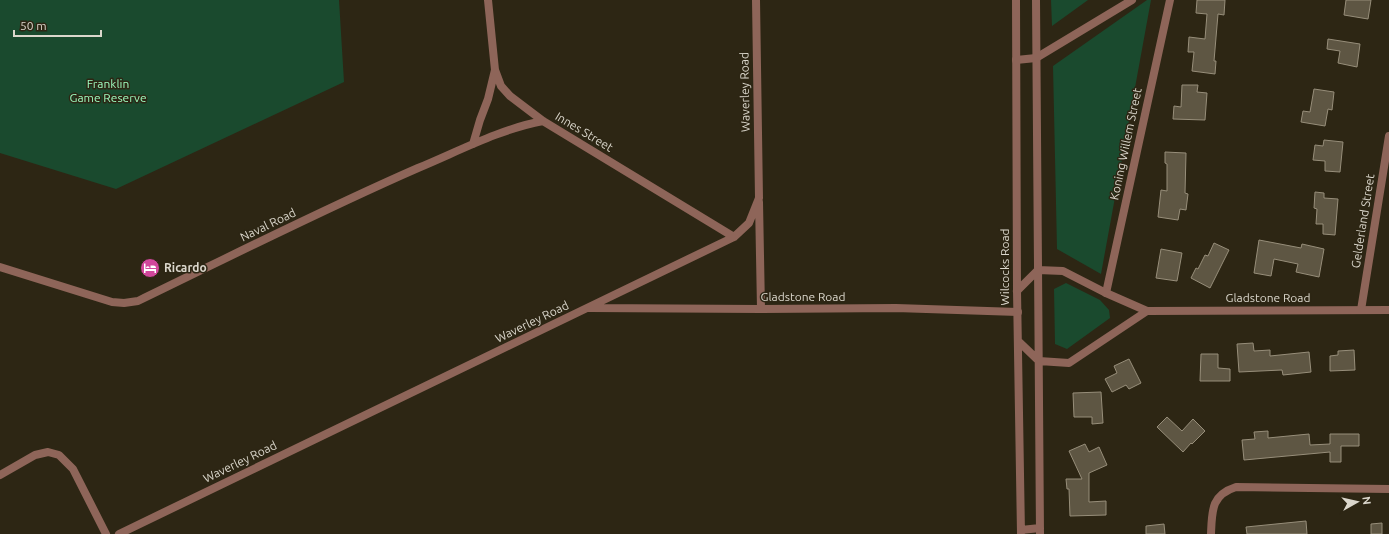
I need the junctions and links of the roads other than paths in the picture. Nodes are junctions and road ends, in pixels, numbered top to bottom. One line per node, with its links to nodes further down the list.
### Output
1 (488, 0): 9 (street, Innes Street)
2 (756, 0): 13 (street, Waverley Road)
3 (1016, 0): 8 (street, Wilcocks Road)
4 (1036, 0): 7 (street)
5 (1132, 0): 7 (street)
6 (1170, 0): 18 (street, Koning Willem Street)
7 (1036, 58): 8 (street); 16 (street)
8 (1016, 60): 17 (street, Wilcocks Road)
9 (495, 70): 10 (street, Innes Street); 12 (street)
10 (543, 121): 12 (street, Naval Road); 14 (street, Innes Street)
11 (1389, 136): 21 (street, Gelderland Street)
12 (473, 144): 15 (street, Naval Road)
13 (759, 198): 14 (street, Waverley Road); 20 (street)
14 (734, 237): 19 (street, Waverley Road)
15 (0, 267)
16 (1038, 270): 17 (street); 18 (street, Gladstone Road); 26 (street)
17 (1017, 291): 24 (street, Wilcocks Road)
18 (1106, 293): 23 (street, Gladstone Road)
19 (589, 308): 20 (street, Gladstone Road); 32 (street, Waverley Road)
20 (761, 309): 24 (street, Gladstone Road)
21 (1361, 310): 22 (street, Gladstone Road); 23 (street, Gladstone Road)
22 (1389, 310)
23 (1147, 311): 26 (street)
24 (1018, 312): 25 (street, Wilcocks Road)
25 (1018, 341): 26 (street); 30 (street, Wilcocks Road)
26 (1039, 360): 29 (street)
27 (0, 475): 31 (street)
28 (1389, 489): 33 (street)
29 (1040, 531): 30 (street)
30 (1021, 532)
31 (106, 534)
32 (119, 534)
33 (1211, 534)

